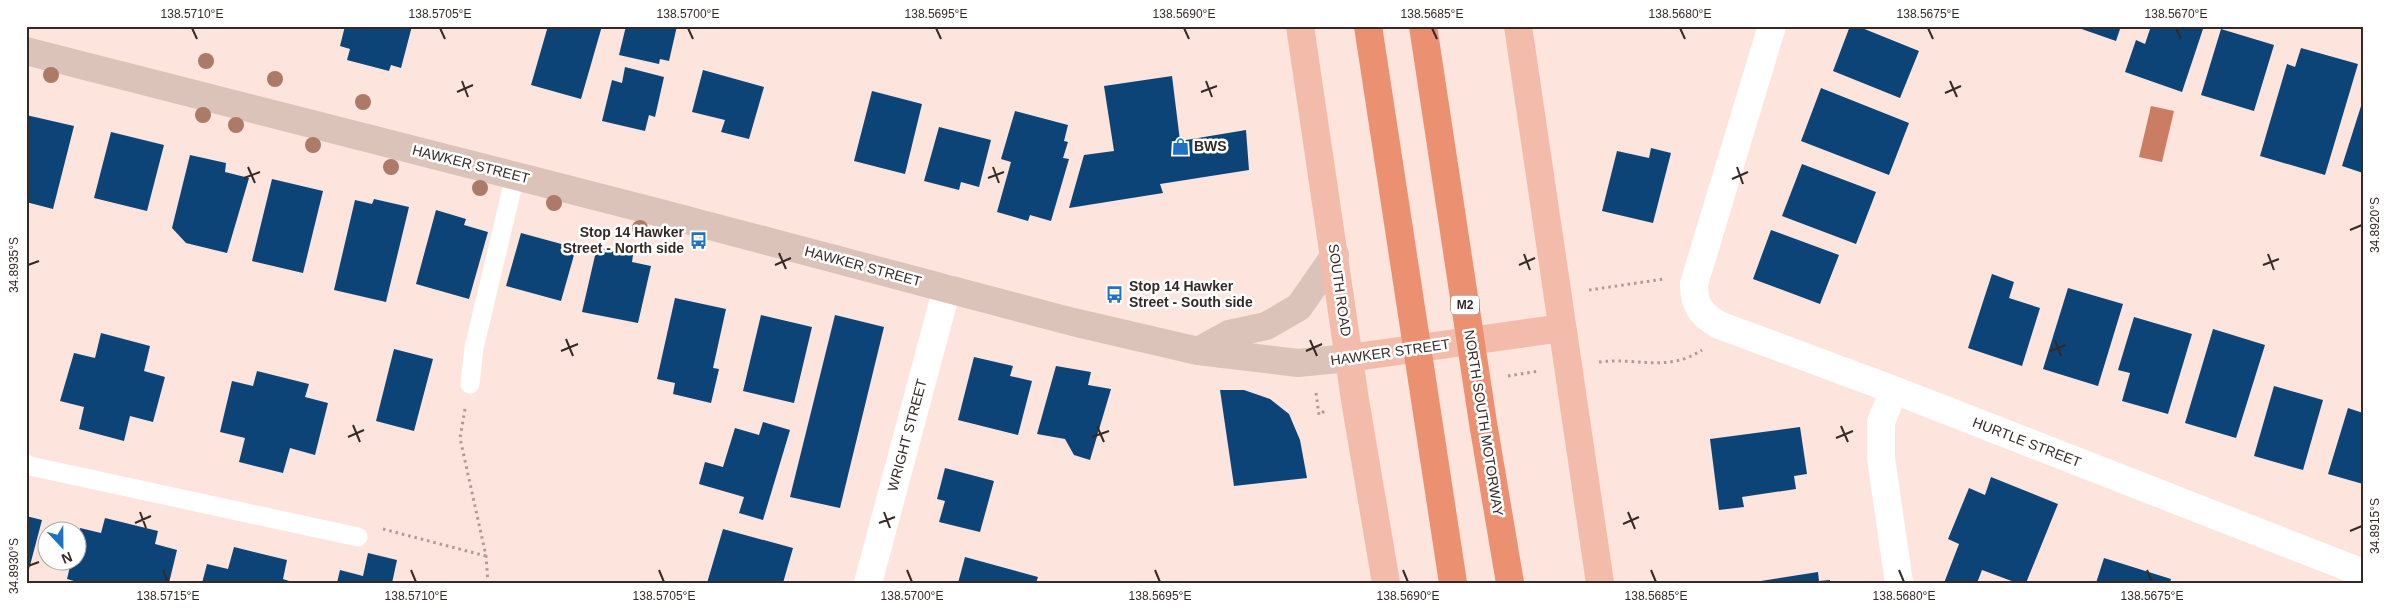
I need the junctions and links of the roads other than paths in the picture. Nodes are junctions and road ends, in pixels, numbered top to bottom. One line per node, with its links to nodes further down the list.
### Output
1 (1300, 26): 8 (main road, SOUTH ROAD)
2 (1368, 26): 20 (highway)
3 (1423, 26): 21 (highway, NORTH SOUTH MOTORWAY / M2)
4 (1518, 26): 10 (main road)
5 (1772, 26): 14 (street, HURTLE STREET)
6 (26, 51): 7 (street, HAWKER STREET)
7 (515, 176): 9 (street, HAWKER STREET); 13 (lane)
8 (1335, 255): 11 (street); 12 (main road, SOUTH ROAD)
9 (947, 288): 11 (street, HAWKER STREET); 18 (street, WRIGHT STREET)
10 (1562, 328): 12 (main road, HAWKER STREET); 22 (main road)
11 (1198, 351): 12 (street, HAWKER STREET)
12 (1349, 358): 19 (main road, SOUTH ROAD)
13 (470, 384)
14 (1894, 390): 17 (street, HURTLE STREET); 23 (street)
15 (26, 464): 16 (lane)
16 (358, 536)
17 (2363, 573)
18 (868, 583)
19 (1386, 583)
20 (1453, 583)
21 (1510, 583)
22 (1600, 583)
23 (1899, 583)

